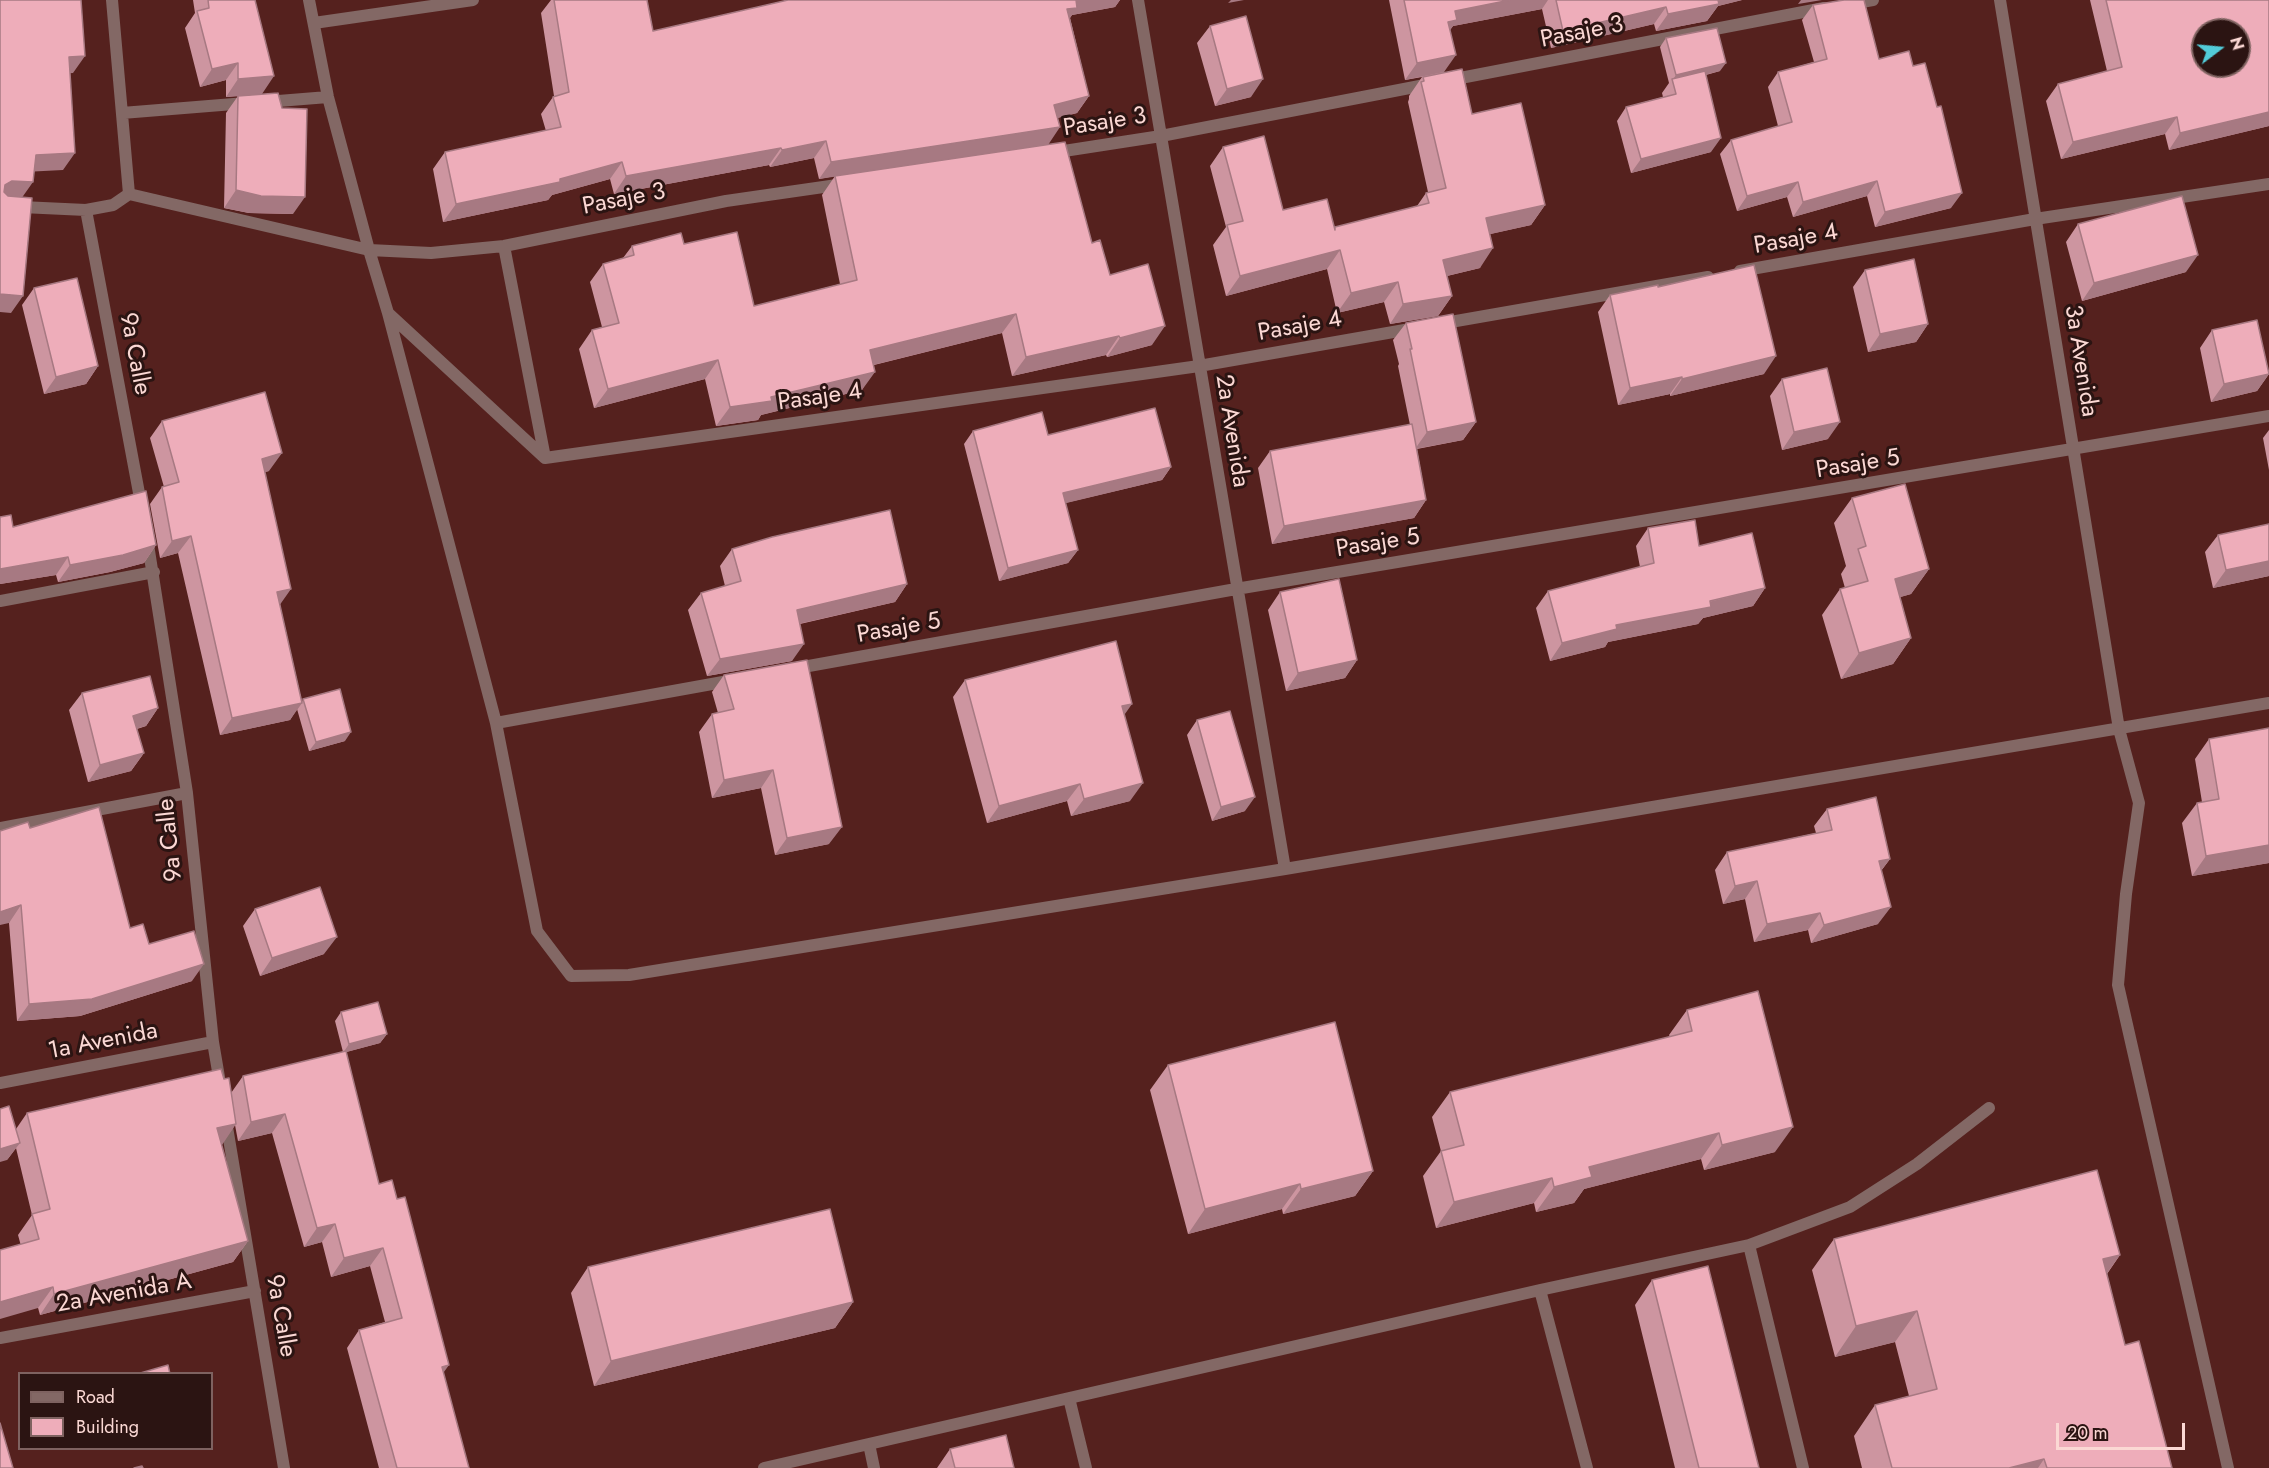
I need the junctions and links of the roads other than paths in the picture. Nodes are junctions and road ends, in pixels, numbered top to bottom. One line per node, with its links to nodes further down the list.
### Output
1 (112, 0): 9 (street)
2 (309, 0): 7 (street)
3 (473, 0): 7 (street)
4 (1138, 0): 10 (street, 2a Avenida)
5 (1873, 0): 10 (street, Pasaje 3)
6 (2000, 0): 17 (street, 3a Avenida)
7 (314, 23): 8 (street)
8 (328, 97): 9 (street); 19 (street)
9 (122, 113): 14 (street)
10 (1161, 136): 11 (street, Pasaje 3); 21 (street, 2a Avenida)
11 (1043, 154)
12 (856, 182): 18 (street, Pasaje 3)
13 (2269, 184): 17 (street, Pasaje 4)
14 (129, 194): 16 (street); 19 (street, Pasaje 3)
15 (0, 206): 16 (street)
16 (86, 210): 25 (street, 9a Calle)
17 (2035, 219): 21 (street, Pasaje 4); 23 (street, 3a Avenida)
18 (504, 246): 19 (street, Pasaje 3); 24 (street)
19 (369, 250): 20 (street)
20 (388, 314): 24 (street); 31 (street)
21 (1199, 366): 24 (street, Pasaje 4); 26 (street, 2a Avenida)
22 (2269, 416): 23 (street, Pasaje 5)
23 (2073, 450): 26 (street, Pasaje 5); 32 (street, 3a Avenida)
24 (545, 458)
25 (154, 572): 27 (street); 33 (street, 9a Calle)
26 (1236, 589): 28 (street, Pasaje 5); 35 (street, 2a Avenida)
27 (0, 601)
28 (778, 672)
29 (743, 678): 31 (street)
30 (2269, 703): 32 (street)
31 (496, 723): 35 (street)
32 (2119, 729): 35 (street); 51 (street, 3a Avenida)
33 (187, 792): 34 (street); 36 (street, 9a Calle)
34 (0, 828)
35 (1285, 869)
36 (213, 1042): 37 (street, 1a Avenida); 41 (street, 9a Calle)
37 (0, 1083)
38 (1989, 1108): 39 (street)
39 (1749, 1245): 40 (street); 50 (street)
40 (1540, 1290): 43 (street); 49 (street)
41 (255, 1291): 42 (street, 2a Avenida A); 45 (street, 9a Calle)
42 (0, 1338)
43 (1069, 1398): 44 (street); 48 (street)
44 (868, 1444): 46 (street); 47 (street)
45 (284, 1468)
46 (764, 1468)
47 (874, 1468)
48 (1086, 1468)
49 (1587, 1468)
50 (1803, 1468)
51 (2228, 1468)

